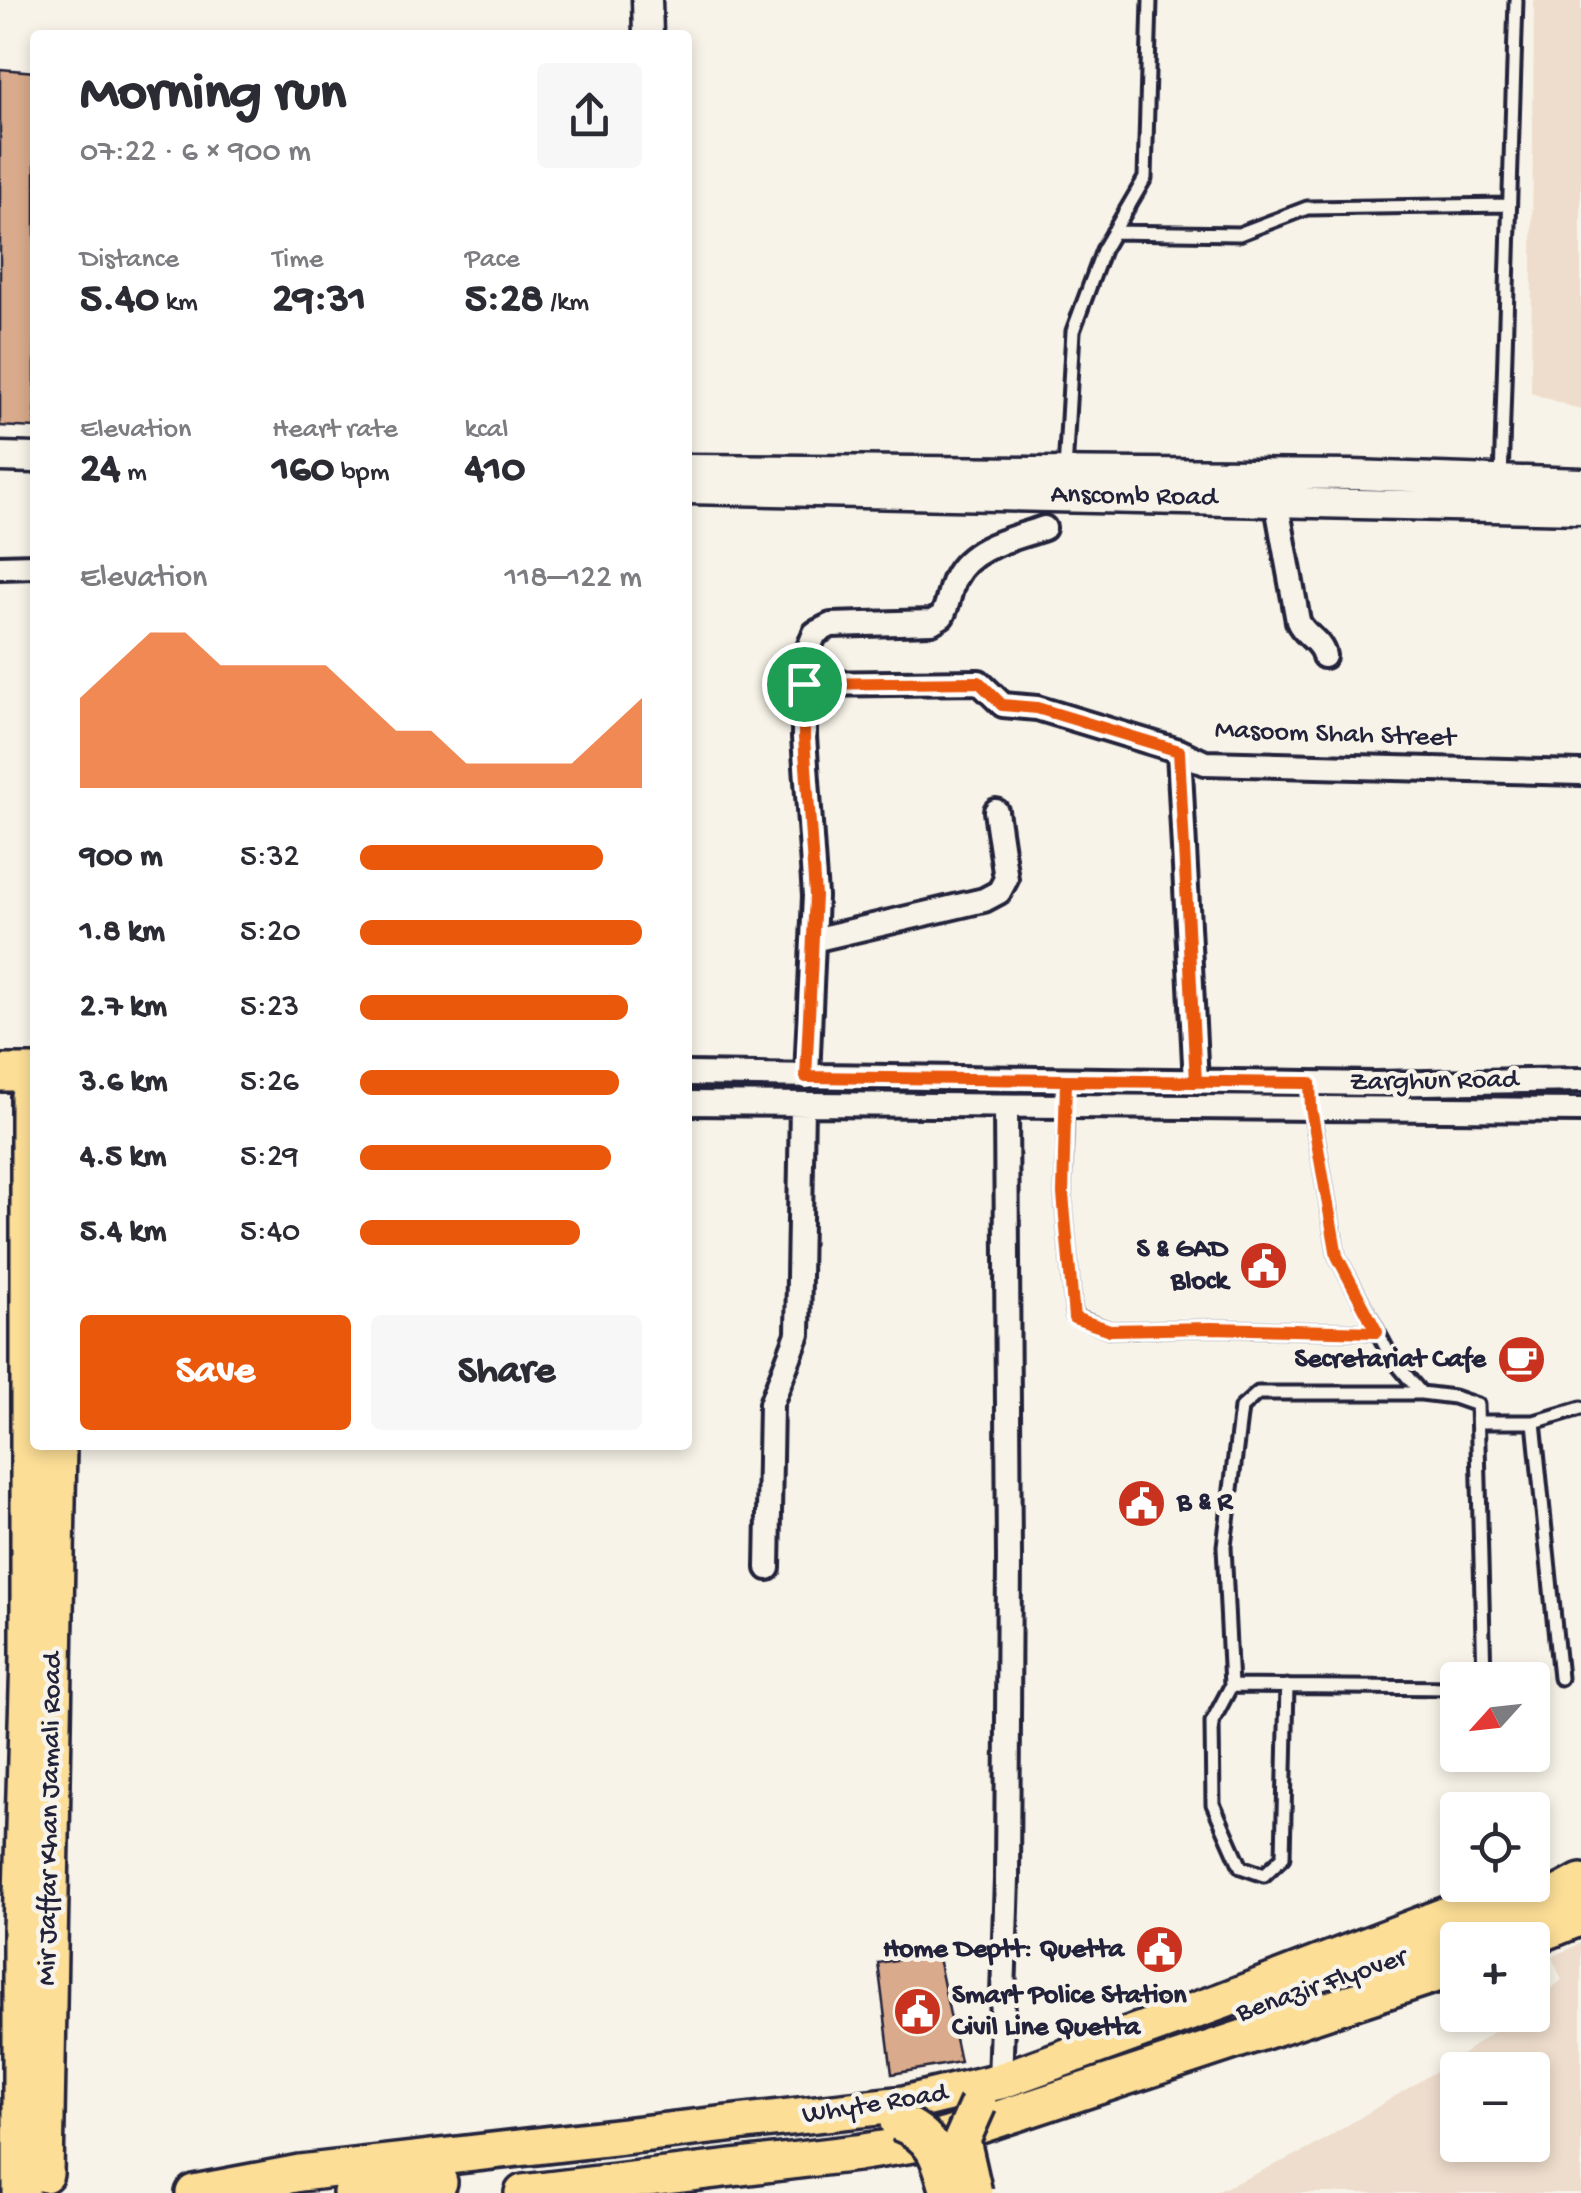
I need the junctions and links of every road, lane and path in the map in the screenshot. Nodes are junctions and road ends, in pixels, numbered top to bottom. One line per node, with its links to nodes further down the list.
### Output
1 (633, 0): 5 (street)
2 (647, 0): 6 (street)
3 (1150, 0): 8 (lane)
4 (1516, 0): 7 (lane)
5 (633, 30)
6 (648, 30)
7 (1509, 205): 8 (lane); 17 (lane)
8 (1113, 232): 14 (lane)
9 (0, 457): 10 (street)
10 (30, 458)
11 (692, 469): 14 (street, Anscomb Road)
12 (0, 474): 13 (street)
13 (30, 474)
14 (1067, 483): 16 (street, Anscomb Road); 17 (street, Anscomb Road); 18 (street, Anscomb Road)
15 (1581, 483): 17 (street, Anscomb Road)
16 (692, 489)
17 (1499, 492): 18 (street, Anscomb Road); 19 (street, Anscomb Road)
18 (1276, 500): 23 (street)
19 (1581, 509)
20 (1044, 528): 24 (street)
21 (30, 566): 22 (street)
22 (0, 567)
23 (1324, 656)
24 (804, 684): 25 (street, Masoom Shah Street); 28 (street)
25 (1179, 751): 26 (street, Masoom Shah Street); 34 (street)
26 (1581, 773)
27 (996, 811): 28 (street)
28 (813, 940): 31 (street)
29 (0, 1073): 36 (main road)
30 (692, 1074): 31 (street, Zarghun Road)
31 (806, 1077): 33 (street, Zarghun Road)
32 (1581, 1080): 35 (street, Zarghun Road)
33 (1066, 1081): 34 (street, Zarghun Road); 39 (lane)
34 (1196, 1082): 35 (street, Zarghun Road)
35 (1310, 1083): 41 (lane)
36 (27, 1089): 66 (main road, Mir Jaffar Khan Jamali Road)
37 (692, 1103): 38 (street, Zarghun Road)
38 (802, 1104): 40 (street, Zarghun Road); 49 (street)
39 (1066, 1106): 40 (street, Zarghun Road); 41 (street, Zarghun Road); 43 (lane)
40 (1006, 1107): 64 (street)
41 (1311, 1108): 42 (street, Zarghun Road); 43 (lane)
42 (1581, 1110)
43 (1377, 1332): 44 (lane)
44 (1421, 1393): 46 (lane); 52 (lane)
45 (1581, 1408): 47 (lane)
46 (1478, 1422): 47 (lane); 50 (lane)
47 (1534, 1422): 51 (lane)
48 (58, 1450): 67 (main road, Mir Jaffar Khan Jamali Road)
49 (768, 1568)
50 (1484, 1662)
51 (1560, 1678)
52 (1231, 1686): 53 (lane); 53 (lane)
53 (1286, 1686): 54 (lane)
54 (1440, 1688)
55 (1581, 1866): 57 (main road, Whyte Road)
56 (1581, 1882): 58 (main road, Whyte Road)
57 (1550, 1887)
58 (1550, 1888)
59 (1509, 1902): 64 (main road, Whyte Road)
60 (1525, 1902): 64 (main road, Benazir Flyover)
61 (1581, 1917): 62 (main road)
62 (1550, 1930)
63 (1440, 1974): 70 (main road, Whyte Road)
64 (989, 2092): 65 (main road, Benazir Flyover); 68 (main road, Whyte Road); 72 (main road, bridge)
65 (898, 2122): 69 (main road, Benazir Flyover); 71 (main road, bridge)
66 (21, 2193)
67 (46, 2193)
68 (194, 2193)
69 (351, 2193)
70 (523, 2193)
71 (949, 2193)
72 (974, 2193)

